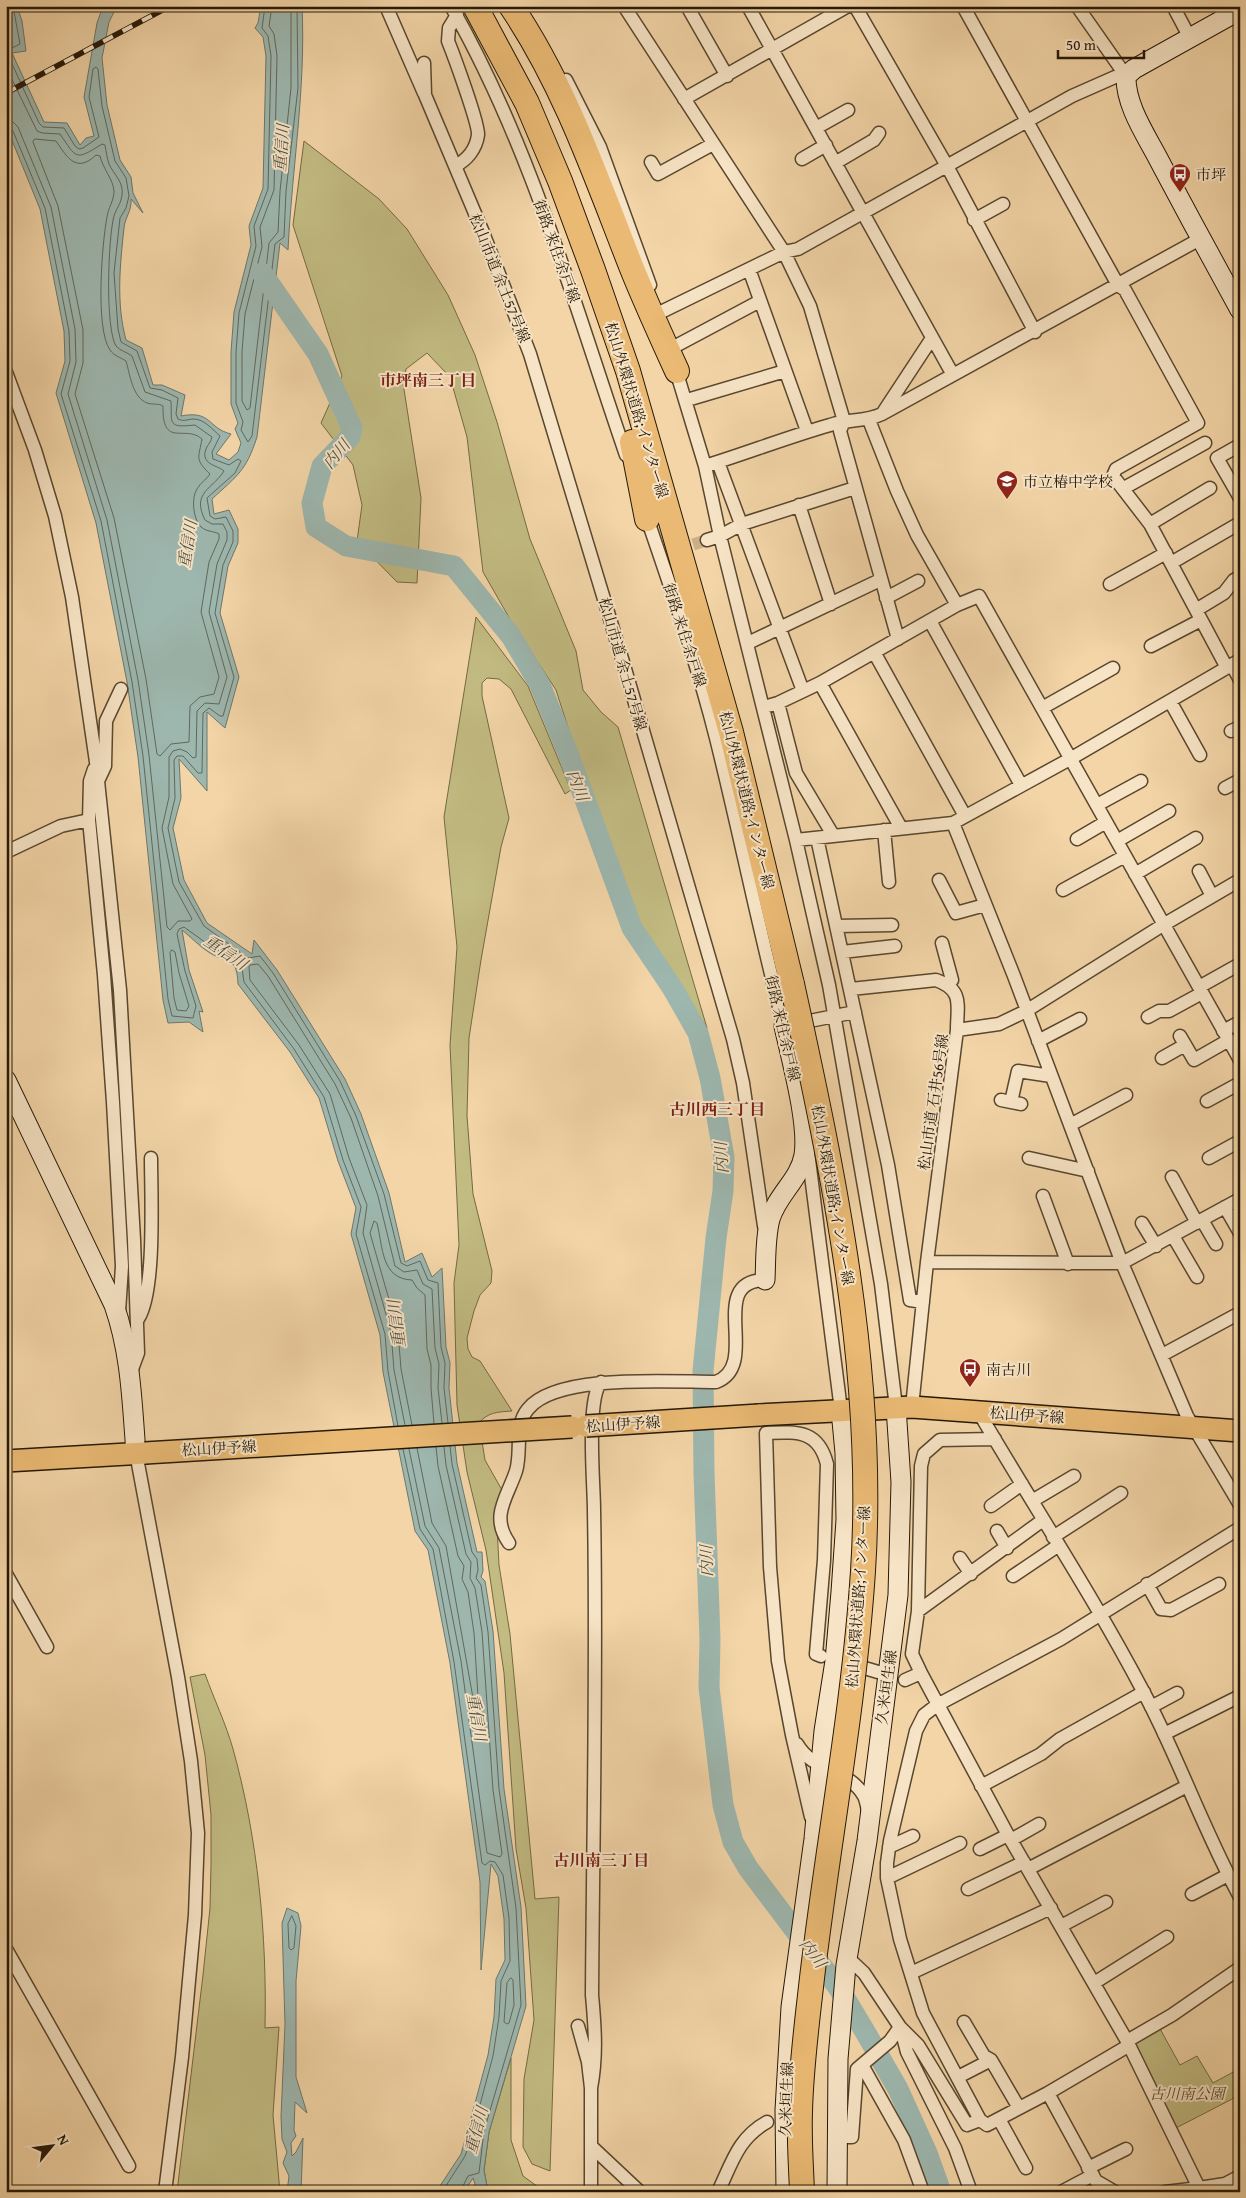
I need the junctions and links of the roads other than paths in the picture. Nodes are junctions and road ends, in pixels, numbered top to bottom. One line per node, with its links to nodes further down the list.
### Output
1 (386, 6): 20 (street)
2 (490, 6): 36 (highway, 松山外環状道路;インター線)
3 (511, 6): 46 (highway)
4 (524, 6): 43 (street)
5 (624, 6): 21 (street)
6 (687, 6): 18 (street)
7 (748, 6): 16 (street)
8 (848, 6): 16 (street)
9 (855, 6): 32 (street)
10 (964, 6): 23 (street)
11 (1077, 6): 19 (street)
12 (1173, 6): 15 (street)
13 (463, 9): 31 (street); 36 (highway, 松山外環状道路;インター線); 64 (highway)
14 (1240, 10): 15 (main road)
15 (1190, 38): 19 (main road)
16 (772, 50): 18 (street); 24 (street)
17 (424, 63): 20 (street, 松山市道 余土57号線)
18 (727, 76): 21 (street)
19 (1126, 76): 23 (street); 37 (main road)
20 (425, 95): 31 (street, 松山市道 余土57号線)
21 (684, 99): 26 (street)
22 (848, 110): 24 (street)
23 (1028, 120): 32 (street); 40 (street)
24 (816, 128): 27 (street)
25 (879, 133): 30 (street)
26 (713, 144): 29 (street); 38 (street)
27 (826, 145): 28 (street); 30 (street)
28 (802, 159)
29 (651, 162)
30 (835, 163): 34 (street)
31 (455, 166): 171 (street, 松山市道 余土57号線)
32 (947, 166): 34 (street); 35 (street)
33 (1003, 204): 35 (street)
34 (863, 213): 38 (street); 45 (street)
35 (974, 220): 44 (street)
36 (578, 226): 279 (highway, 松山外環状道路;インター線, bridge)
37 (1200, 240): 40 (street); 41 (main road)
38 (784, 252): 39 (street); 53 (street)
39 (749, 269): 42 (street); 43 (street)
40 (1118, 285): 44 (street); 60 (street)
41 (1237, 299)
42 (760, 301): 46 (street); 47 (street)
43 (659, 313): 46 (street)
44 (1035, 332): 49 (street)
45 (932, 338): 49 (street); 51 (street)
46 (673, 360): 50 (street)
47 (785, 371): 50 (street); 54 (street)
48 (6, 372): 97 (street)
49 (953, 375): 51 (street)
50 (687, 400): 58 (street)
51 (882, 414): 52 (street)
52 (869, 420): 53 (street); 77 (street)
53 (844, 421): 54 (street); 59 (street)
54 (807, 431): 57 (street)
55 (1205, 443): 60 (street)
56 (1240, 445): 62 (street)
57 (718, 462): 58 (street); 66 (street)
58 (705, 466): 68 (street)
59 (854, 488): 63 (street); 72 (street)
60 (1124, 488): 67 (street)
61 (1210, 488): 67 (street)
62 (1240, 498)
63 (799, 505): 66 (street); 76 (street)
64 (647, 519): 143 (street, 街路 来住余戸線)
65 (1240, 523): 70 (street)
66 (742, 524): 68 (street); 80 (street)
67 (1150, 524): 70 (street)
68 (720, 536): 69 (street); 82 (street)
69 (707, 540)
70 (1168, 558): 74 (street); 78 (street)
71 (1240, 577): 78 (street)
72 (880, 580): 75 (street); 76 (street)
73 (918, 582): 75 (street)
74 (1110, 584)
75 (886, 598): 81 (street)
76 (831, 604): 80 (street)
77 (957, 605): 79 (street); 94 (street)
78 (1198, 615): 83 (street); 85 (street)
79 (930, 621): 81 (street); 101 (street)
80 (780, 628): 82 (street); 90 (street)
81 (898, 639): 84 (street)
82 (748, 642): 93 (street)
83 (1151, 646)
84 (874, 652): 88 (street); 105 (street)
85 (1233, 664): 87 (street); 91 (street)
86 (1113, 668): 94 (street)
87 (1240, 680)
88 (820, 684): 90 (street); 109 (street)
89 (121, 689): 100 (street)
90 (803, 691): 92 (street)
91 (1170, 701): 95 (street); 96 (street)
92 (778, 703): 93 (street); 111 (street)
93 (764, 706): 115 (street)
94 (1042, 708): 96 (street)
95 (1200, 755)
96 (1070, 759): 101 (street); 103 (street)
97 (96, 762): 100 (street); 106 (street)
98 (1240, 780): 102 (street)
99 (1141, 781): 103 (street)
100 (98, 782): 181 (street)
101 (1021, 786): 105 (street)
102 (1226, 788)
103 (1097, 806): 107 (street)
104 (1169, 811): 116 (street)
105 (965, 816): 108 (street)
106 (89, 820): 117 (street); 180 (street)
107 (1106, 822): 113 (street); 116 (street)
108 (953, 823): 109 (street); 126 (street)
109 (900, 828): 110 (street)
110 (884, 830): 111 (street); 123 (street)
111 (834, 835): 112 (street)
112 (817, 838): 115 (street); 129 (street)
113 (1077, 838)
114 (1196, 838): 120 (street)
115 (796, 840): 139 (street)
116 (1116, 841): 118 (street)
117 (6, 852)
118 (1125, 856): 120 (street); 124 (street)
119 (1199, 871): 125 (street)
120 (1135, 874): 128 (street)
121 (939, 880): 126 (street)
122 (1240, 880): 125 (street, 松山市道 石井56号線)
123 (889, 882)
124 (1063, 890)
125 (1212, 896): 128 (street, 松山市道 石井56号線)
126 (985, 905): 137 (street)
127 (892, 924): 129 (street)
128 (1163, 925): 136 (street); 137 (street, 松山市道 石井56号線)
129 (837, 926): 132 (street)
130 (942, 943): 134 (street)
131 (895, 948): 132 (street)
132 (842, 952): 135 (street)
133 (1240, 964): 136 (street)
134 (949, 984): 135 (street); 144 (street)
135 (851, 989): 138 (street)
136 (1200, 990): 140 (street); 145 (street)
137 (1026, 1011): 144 (street, 松山市道 石井56号線); 146 (street)
138 (855, 1012): 139 (street); 178 (street)
139 (834, 1016): 143 (street); 185 (street)
140 (1148, 1018)
141 (1080, 1019): 146 (street)
142 (1240, 1022): 145 (street)
143 (784, 1026): 156 (main road, 街路 来住余戸線)
144 (957, 1030): 173 (street, 松山市道 石井56号線)
145 (1226, 1036): 147 (street); 148 (street)
146 (1038, 1041): 149 (street)
147 (1162, 1057)
148 (1240, 1060)
149 (1051, 1076): 154 (street); 155 (street)
150 (6, 1080): 180 (main road)
151 (1240, 1083): 153 (street)
152 (1126, 1095): 155 (street)
153 (1207, 1101)
154 (1011, 1102)
155 (1070, 1125): 161 (street)
156 (804, 1127): 171 (main road); 186 (street, 街路 来住余戸線)
157 (1240, 1141): 160 (street)
158 (151, 1158): 181 (street)
159 (1029, 1158): 161 (street)
160 (1209, 1158)
161 (1088, 1170): 174 (street)
162 (1172, 1177): 166 (street)
163 (1043, 1196): 175 (street)
164 (1240, 1199): 165 (street)
165 (1225, 1207): 166 (street); 168 (street)
166 (1200, 1221): 169 (street); 170 (street)
167 (1142, 1223): 172 (street)
168 (1240, 1233)
169 (1173, 1236): 172 (street); 176 (street)
170 (1216, 1244)
171 (766, 1246): 177 (main road, 松山市道 余土57号線)
172 (1156, 1246): 174 (street)
173 (927, 1262): 175 (street); 178 (street, 松山市道 石井56号線)
174 (1122, 1263): 175 (street); 182 (street)
175 (1068, 1264)
176 (1197, 1277)
177 (765, 1280): 184 (street)
178 (923, 1302): 185 (street, 松山市道 石井56号線)
179 (1236, 1315): 182 (street)
180 (118, 1317): 183 (main road)
181 (137, 1321): 183 (street)
182 (1162, 1355): 188 (street)
183 (130, 1376): 191 (main road)
184 (601, 1382): 203 (street); 259 (street)
185 (904, 1407): 186 (main road, 松山伊予線); 187 (main road, 松山伊予線); 229 (main road, 久米垣生線)
186 (841, 1410): 191 (main road, 松山伊予線, bridge); 226 (main road)
187 (978, 1411): 188 (main road, 松山伊予線); 190 (street)
188 (1191, 1427): 189 (main road, 松山伊予線); 197 (street)
189 (1240, 1431)
190 (995, 1440): 194 (street); 211 (street)
191 (141, 1453): 192 (main road, 松山伊予線); 274 (street)
192 (6, 1462)
193 (1074, 1476): 196 (street)
194 (1022, 1484): 196 (street); 198 (street)
195 (1121, 1493): 202 (street)
196 (1032, 1501): 199 (street)
197 (1240, 1505)
198 (991, 1506)
199 (1044, 1520): 202 (street); 204 (street)
200 (1240, 1528): 209 (street)
201 (997, 1531): 204 (street)
202 (1056, 1541): 208 (street); 212 (street)
203 (509, 1543)
204 (1007, 1548): 207 (street)
205 (960, 1558): 207 (street)
206 (6, 1574): 213 (street)
207 (971, 1574): 211 (street)
208 (1014, 1576)
209 (1147, 1584): 210 (street); 212 (street)
210 (1219, 1584)
211 (918, 1611): 217 (street)
212 (1100, 1613): 219 (street); 222 (street)
213 (47, 1647)
214 (821, 1656): 225 (street)
215 (843, 1662): 216 (street)
216 (878, 1672)
217 (921, 1673): 218 (street); 222 (street)
218 (905, 1680)
219 (1144, 1692): 223 (street); 227 (street)
220 (1177, 1693): 223 (street)
221 (1240, 1696): 224 (street)
222 (937, 1705): 227 (street); 235 (street)
223 (1151, 1707): 224 (street)
224 (1164, 1734): 228 (street)
225 (792, 1736): 226 (street); 233 (street)
226 (821, 1766): 229 (street); 233 (main road)
227 (981, 1786): 232 (street)
228 (1187, 1786): 237 (street); 238 (street)
229 (870, 1815): 248 (main road, 久米垣生線)
230 (1039, 1824): 232 (street)
231 (913, 1836): 235 (street)
232 (1010, 1837): 236 (street); 237 (street)
233 (814, 1839): 278 (main road, 久米垣生線)
234 (960, 1843): 239 (street)
235 (889, 1847): 239 (street)
236 (980, 1849)
237 (1026, 1865): 240 (street); 244 (street)
238 (1228, 1875): 241 (street); 242 (street)
239 (887, 1878): 250 (street)
240 (968, 1889)
241 (1192, 1894)
242 (1240, 1897)
243 (1106, 1902): 245 (street)
244 (1051, 1908): 245 (street); 250 (street)
245 (1061, 1926): 251 (street)
246 (1167, 1937): 251 (street)
247 (6, 1949): 268 (street)
248 (847, 1962): 254 (street); 265 (main road, 久米垣生線)
249 (1240, 1968): 255 (street)
250 (911, 1973): 258 (street)
251 (1094, 1983): 255 (street)
252 (964, 2022): 256 (street)
253 (578, 2026): 259 (street)
254 (900, 2027): 257 (street); 264 (street); 282 (street)
255 (1128, 2044): 260 (street); 272 (street)
256 (991, 2060): 258 (street); 261 (street)
257 (863, 2064): 265 (street); 281 (street)
258 (958, 2077): 264 (street)
259 (591, 2088): 266 (street)
260 (1048, 2093): 261 (street); 270 (street)
261 (1019, 2108): 262 (street)
262 (999, 2118): 264 (street); 269 (street)
263 (767, 2122): 277 (street)
264 (977, 2122)
265 (836, 2137): 280 (main road)
266 (592, 2146): 275 (street); 276 (street)
267 (1126, 2148): 270 (street)
268 (129, 2166)
269 (1026, 2168)
270 (1090, 2172): 283 (street); 284 (street)
271 (1240, 2176): 273 (street)
272 (1199, 2188): 273 (street); 285 (street)
273 (1226, 2188)
274 (165, 2192)
275 (591, 2192)
276 (640, 2192)
277 (718, 2192)
278 (786, 2192)
279 (802, 2192)
280 (837, 2192)
281 (923, 2192)
282 (971, 2192)
283 (1062, 2192)
284 (1115, 2192)
285 (1165, 2192)

